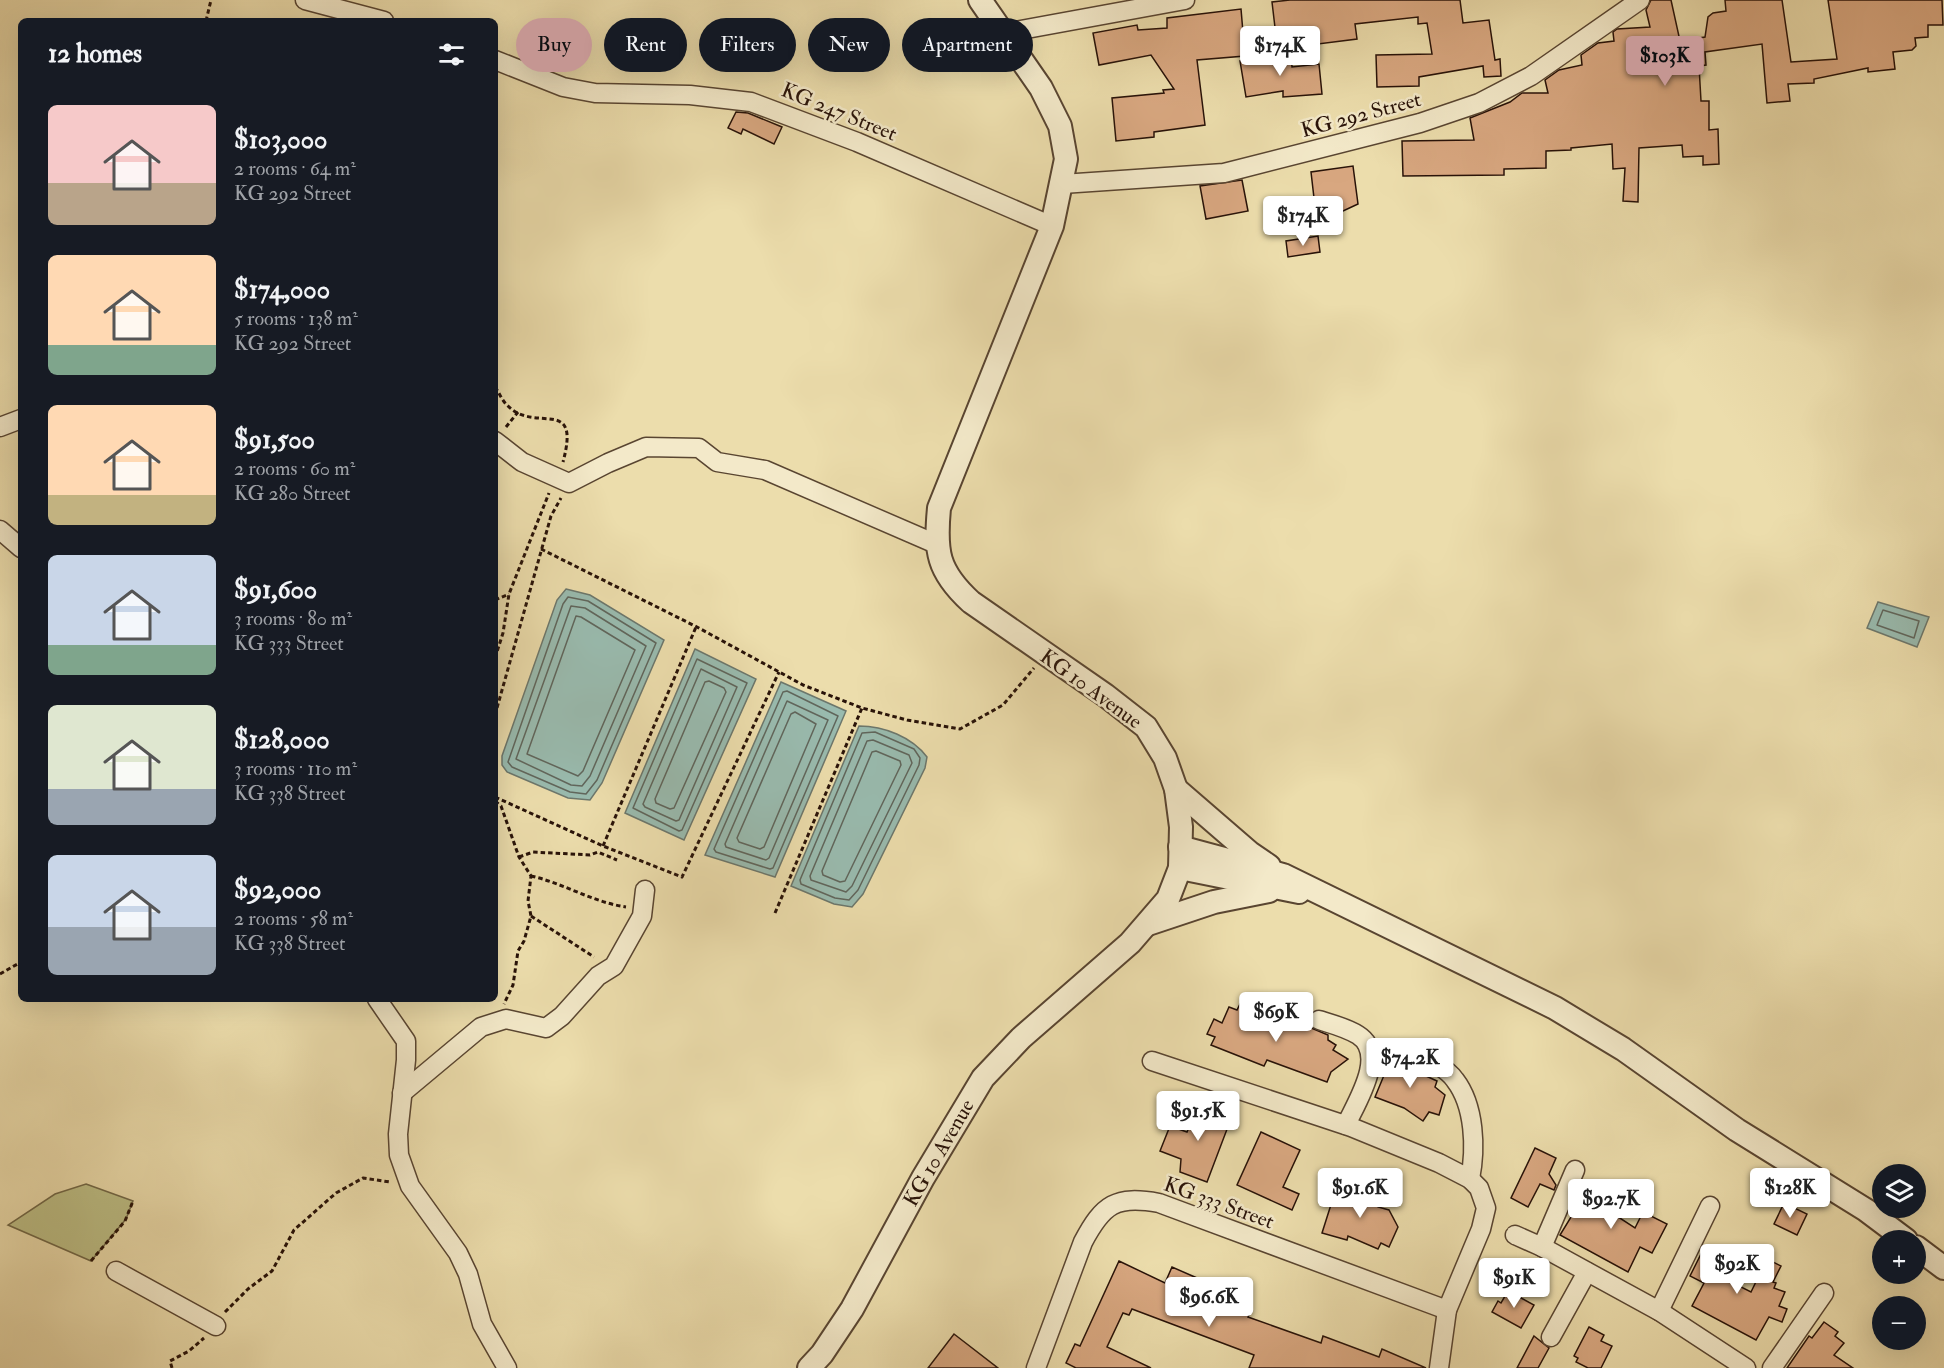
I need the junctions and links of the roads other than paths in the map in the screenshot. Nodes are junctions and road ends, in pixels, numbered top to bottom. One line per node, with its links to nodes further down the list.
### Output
1 (305, 0): 5 (street)
2 (980, 0): 6 (street, KG 10 Avenue)
3 (1185, 0): 7 (street)
4 (1640, 0): 10 (street, KG 292 Street)
5 (373, 18)
6 (993, 18)
7 (1033, 28)
8 (498, 61): 11 (street, KG 247 Street)
9 (1030, 72): 10 (street, KG 10 Avenue)
10 (1062, 184): 11 (street, KG 10 Avenue)
11 (1052, 226): 16 (street, KG 10 Avenue)
12 (18, 420): 13 (street)
13 (0, 427)
14 (498, 438): 16 (street)
15 (0, 530): 17 (street)
16 (936, 544): 18 (street, KG 10 Avenue)
17 (18, 545)
18 (1176, 789): 19 (street, KG 10 Avenue); 20 (street)
19 (1180, 857): 20 (street); 22 (street, KG 10 Avenue)
20 (1281, 882): 22 (street); 32 (street)
21 (645, 890): 27 (street)
22 (1147, 924): 45 (street, KG 10 Avenue)
23 (379, 1002): 27 (street)
24 (1319, 1020): 28 (street)
25 (1412, 1054): 30 (street)
26 (1152, 1061): 28 (street)
27 (402, 1093): 44 (street)
28 (1346, 1125): 30 (street)
29 (1575, 1170): 34 (street)
30 (1470, 1179): 40 (street)
31 (1710, 1206): 41 (street)
32 (1893, 1230)
33 (1515, 1235): 34 (street)
34 (1542, 1247): 38 (street)
35 (1926, 1254): 36 (street)
36 (1944, 1268)
37 (116, 1271): 42 (street)
38 (1587, 1272): 41 (street); 43 (street)
39 (1824, 1293): 49 (street)
40 (1447, 1310): 46 (street, KG 333 Street); 47 (street)
41 (1659, 1311): 48 (street)
42 (216, 1326)
43 (1551, 1337)
44 (507, 1368)
45 (809, 1368)
46 (1036, 1368)
47 (1439, 1368)
48 (1746, 1368)
49 (1772, 1368)

